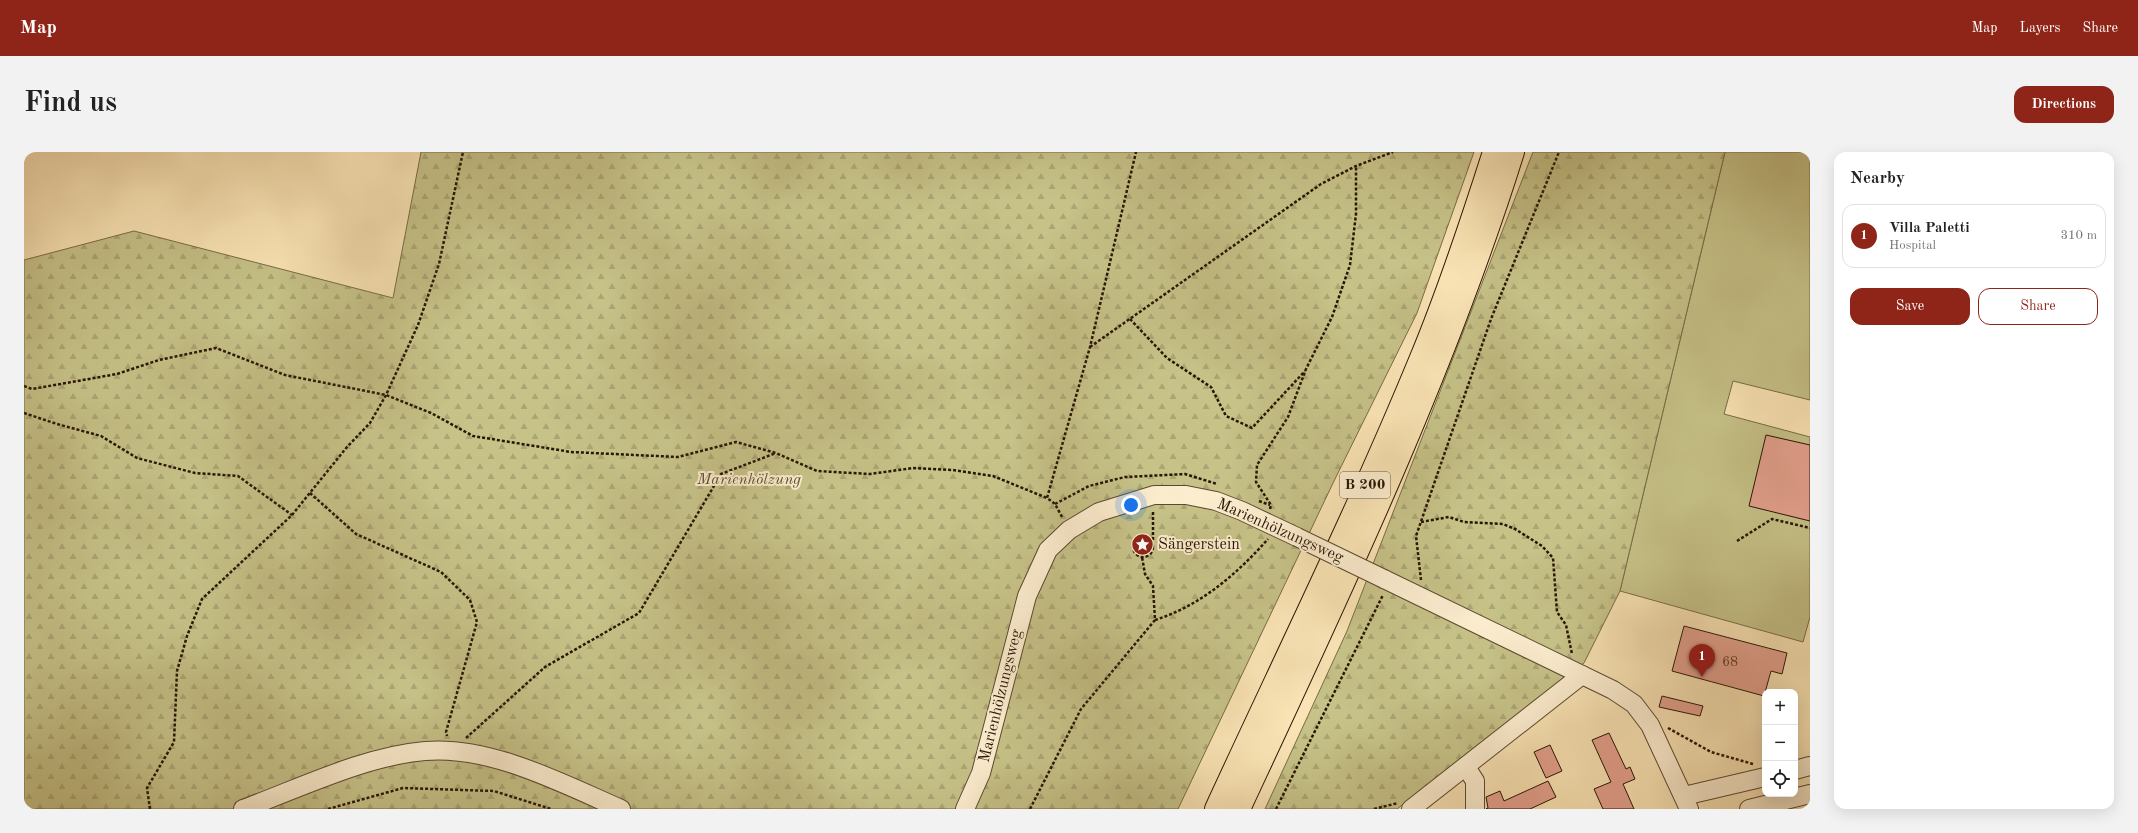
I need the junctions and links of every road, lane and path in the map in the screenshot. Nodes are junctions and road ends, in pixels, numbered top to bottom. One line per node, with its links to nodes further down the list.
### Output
1 (463, 152): 12 (path)
2 (1136, 152): 9 (path)
3 (1393, 152): 7 (path)
4 (1494, 152): 47 (highway, B 200)
5 (1513, 152): 48 (highway, B 200)
6 (1559, 152): 19 (path)
7 (1356, 166): 8 (path); 10 (path)
8 (1130, 319): 9 (path); 10 (path)
9 (1090, 347): 17 (path)
10 (1306, 369): 20 (path)
11 (24, 386): 12 (path)
12 (386, 395): 14 (path); 15 (path)
13 (24, 413): 18 (path)
14 (776, 453): 17 (path); 32 (path)
15 (310, 493): 18 (path); 32 (path)
16 (1154, 495): 20 (street, Marienhölzungsweg); 22 (street, Marienhölzungsweg); 23 (path)
17 (1047, 498): 22 (path)
18 (292, 515): 40 (path)
19 (1421, 522): 27 (path); 29 (path)
20 (1272, 525): 26 (street, Marienhölzungsweg, bridge); 28 (path)
21 (1810, 528): 24 (path)
22 (1069, 530): 45 (street, Marienhölzungsweg)
23 (1153, 540): 25 (path); 25 (path)
24 (1737, 541)
25 (1142, 557): 28 (path)
26 (1387, 581): 27 (street, Marienhölzungsweg); 49 (path)
27 (1423, 598): 30 (street, Marienhölzungsweg)
28 (1155, 620): 46 (path)
29 (1573, 656)
30 (1582, 675): 31 (street, Marienhölzungsweg); 34 (street)
31 (1650, 725): 36 (path); 38 (street, Marienhölzungsweg)
32 (450, 752): 41 (street); 44 (street)
33 (1810, 766): 35 (street)
34 (1466, 767): 39 (street); 51 (street)
35 (1798, 769)
36 (1760, 771): 38 (street, Marienhölzungsweg)
37 (1810, 794): 52 (street)
38 (1687, 803)
39 (1414, 807): 50 (path)
40 (150, 809)
41 (243, 809)
42 (328, 809): 43 (path)
43 (551, 809)
44 (621, 809)
45 (965, 809)
46 (1030, 809)
47 (1216, 809)
48 (1239, 809)
49 (1276, 809)
50 (1374, 809)
51 (1475, 809)
52 (1750, 809)

